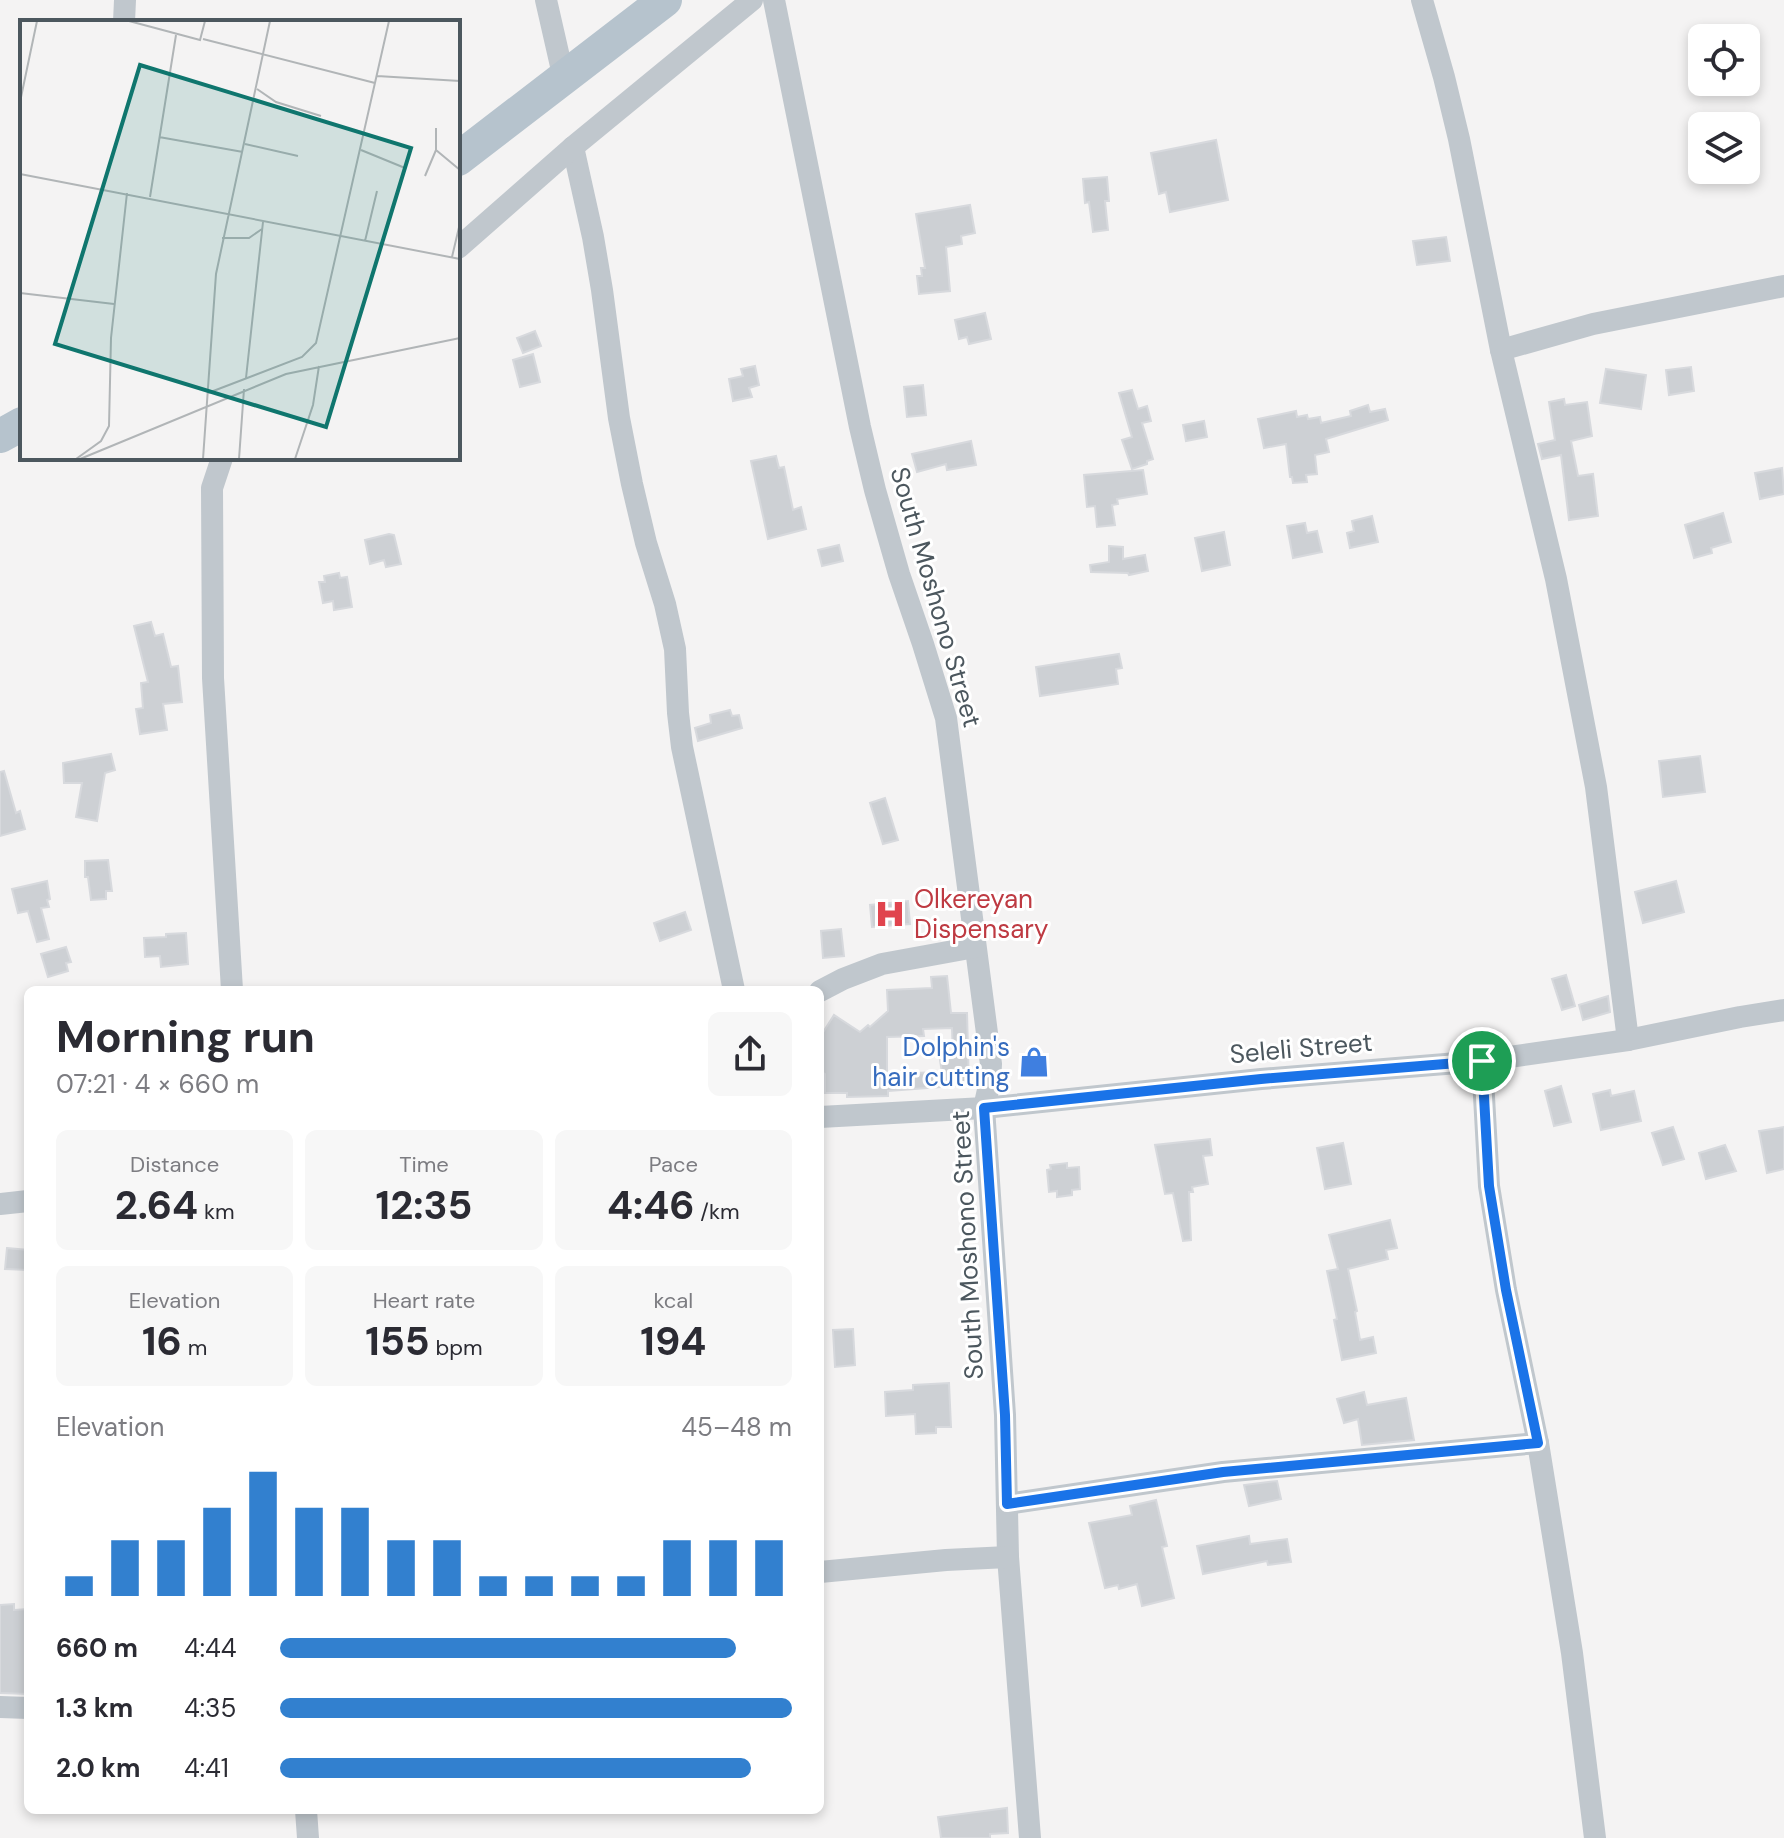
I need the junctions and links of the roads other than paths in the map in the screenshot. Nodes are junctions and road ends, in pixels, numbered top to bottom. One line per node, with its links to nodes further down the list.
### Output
1 (125, 0): 7 (street)
2 (546, 0): 8 (street)
3 (665, 0): 8 (main road)
4 (752, 0): 9 (street)
5 (774, 0): 17 (street, South Moshono Street)
6 (1422, 0): 13 (street)
7 (124, 20)
8 (564, 79): 10 (main road)
9 (573, 147): 11 (street); 19 (street)
10 (460, 157)
11 (460, 246)
12 (1784, 286): 13 (street)
13 (1501, 350): 22 (street)
14 (20, 425): 15 (main road)
15 (0, 436)
16 (221, 460): 18 (street)
17 (975, 947): 20 (street); 24 (street, South Moshono Street)
18 (232, 986)
19 (733, 986)
20 (824, 989)
21 (1784, 1010): 22 (street, Seleli Street)
22 (1628, 1040): 23 (street, Seleli Street)
23 (1482, 1061): 24 (street, Seleli Street); 28 (street)
24 (984, 1108): 25 (street, Seleli Street); 29 (street, South Moshono Street)
25 (824, 1117)
26 (24, 1201): 27 (street)
27 (0, 1204)
28 (1538, 1443): 29 (street); 37 (street)
29 (1007, 1504): 30 (street, South Moshono Street)
30 (1008, 1557): 31 (street); 36 (street, South Moshono Street)
31 (824, 1572)
32 (0, 1707): 33 (street)
33 (24, 1708)
34 (306, 1814): 35 (street)
35 (308, 1838)
36 (1030, 1838)
37 (1595, 1838)

